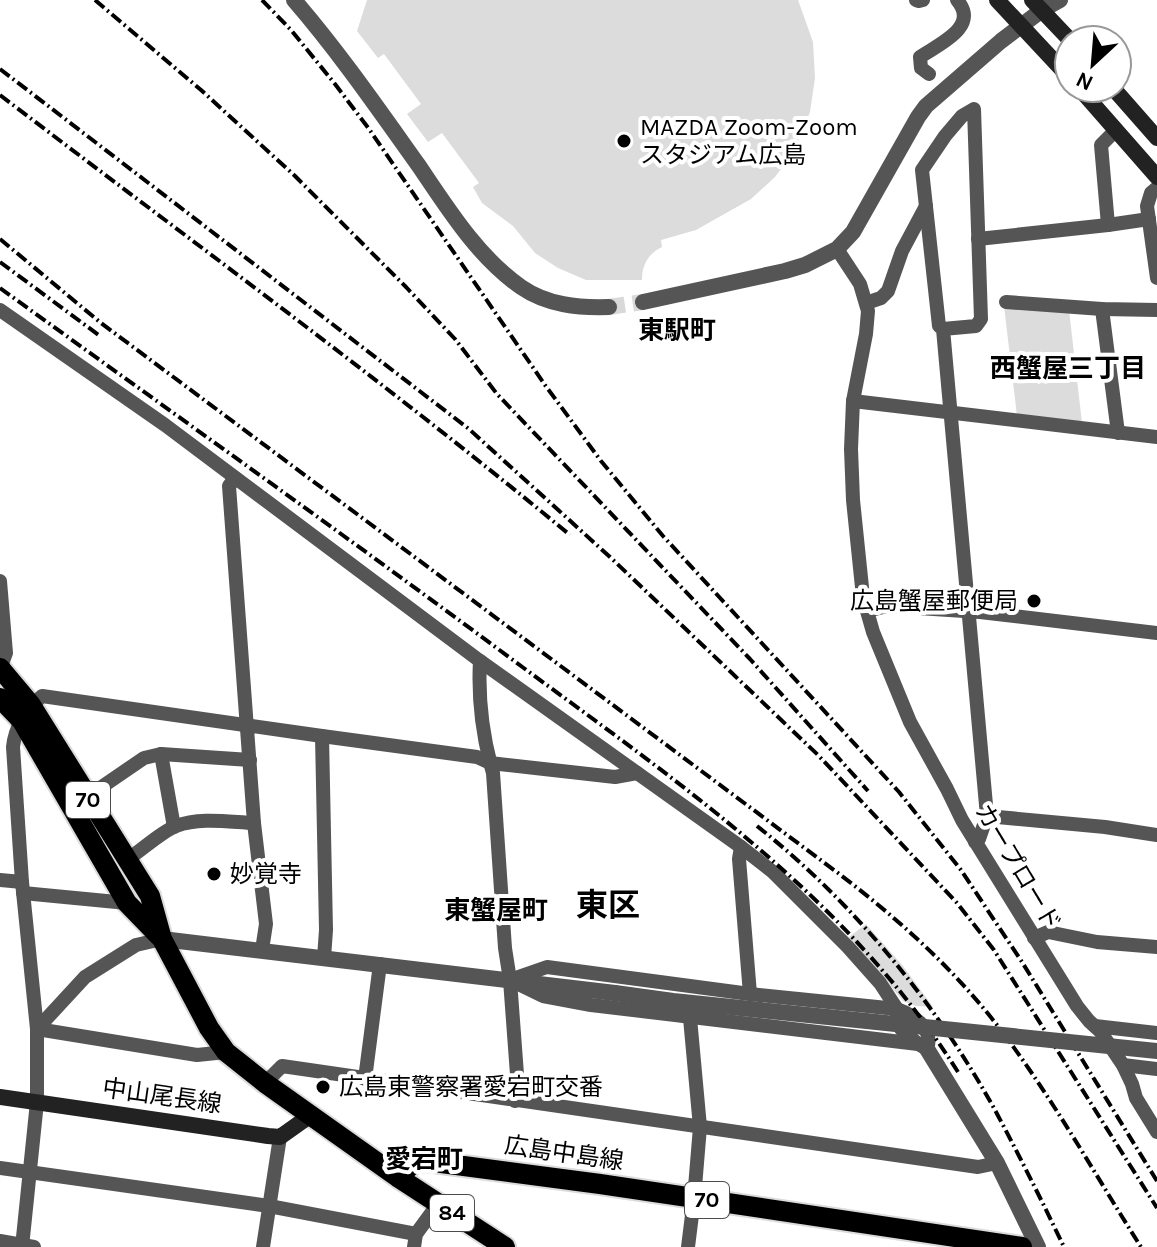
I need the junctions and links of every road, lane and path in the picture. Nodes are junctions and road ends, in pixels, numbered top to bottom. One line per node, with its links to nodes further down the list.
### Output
1 (294, 0): 27 (street)
2 (916, 0): 3 (street)
3 (923, 0)
4 (957, 0): 11 (street)
5 (997, 0): 9 (main road)
6 (1060, 0): 7 (street)
7 (1041, 3): 8 (main road); 9 (street)
8 (1057, 24)
9 (1022, 26): 10 (main road); 22 (street)
10 (1053, 60)
11 (929, 74)
12 (1093, 104): 14 (main road)
13 (1127, 104): 15 (main road)
14 (1116, 130): 16 (main road); 20 (street)
15 (1157, 138)
16 (1157, 177)
17 (1157, 188): 19 (street)
18 (926, 206): 21 (street); 26 (street); 32 (street)
19 (1149, 219): 20 (street); 23 (street)
20 (1108, 225): 21 (street)
21 (978, 239): 32 (street)
22 (837, 249): 24 (street); 26 (street)
23 (1157, 278)
24 (643, 302)
25 (1006, 302): 28 (street)
26 (866, 303): 33 (street, カープロード)
27 (609, 307)
28 (1102, 309): 30 (street); 35 (street)
29 (0, 310): 31 (street)
30 (1157, 310)
31 (8, 323): 37 (street)
32 (943, 329): 34 (street)
33 (853, 401): 34 (street); 39 (street, カープロード)
34 (951, 412): 35 (street); 40 (street)
35 (1118, 433): 36 (street)
36 (1157, 437)
37 (235, 478): 42 (street); 46 (street)
38 (0, 581): 43 (street)
39 (867, 611): 40 (street); 59 (street, カープロード)
40 (969, 612): 41 (street); 55 (street)
41 (1157, 633)
42 (480, 661): 50 (street); 51 (street)
43 (0, 668): 45 (main road, 70)
44 (0, 698): 45 (main road, 70)
45 (26, 713): 46 (street); 52 (street); 54 (main road, 70); 64 (main road, 70)
46 (247, 726): 47 (street); 49 (street)
47 (322, 736): 50 (street); 69 (street)
48 (161, 754): 49 (street); 54 (street); 57 (street)
49 (250, 760): 56 (street)
50 (490, 763): 51 (street); 71 (street)
51 (637, 773): 60 (street)
52 (16, 793): 53 (street); 63 (street)
53 (0, 795)
54 (87, 797): 61 (main road, 70)
55 (987, 816): 58 (street); 59 (street)
56 (254, 823): 57 (street); 68 (street)
57 (174, 827): 61 (street)
58 (1157, 835)
59 (975, 842): 65 (street, カープロード)
60 (741, 847): 72 (street); 73 (street)
61 (128, 859): 66 (main road, 70)
62 (0, 880): 63 (street)
63 (22, 887): 64 (street); 76 (street)
64 (127, 903): 66 (main road, 70)
65 (1034, 938): 67 (street); 75 (street, カープロード)
66 (162, 939): 68 (street); 76 (street); 80 (main road, 70)
67 (1157, 947)
68 (262, 950): 69 (street)
69 (324, 958): 70 (street)
70 (380, 964): 71 (street); 83 (street)
71 (510, 980): 72 (street); 74 (street); 79 (street, bridge); 86 (street)
72 (750, 994): 73 (street)
73 (897, 1009): 78 (street)
74 (690, 1018): 78 (street); 89 (street)
75 (1095, 1026): 77 (street); 81 (street, カープロード)
76 (37, 1029): 80 (street); 87 (street)
77 (1157, 1033)
78 (923, 1047): 92 (street)
79 (1157, 1051)
80 (226, 1052): 84 (main road, 70)
81 (1123, 1065): 82 (street); 90 (street, カープロード)
82 (1157, 1069)
83 (365, 1079): 84 (street); 86 (street)
84 (265, 1083): 88 (main road, 70)
85 (0, 1097): 87 (main road, 中山尾長線)
86 (515, 1101): 89 (street)
87 (37, 1102): 91 (main road, 中山尾長線); 94 (street)
88 (311, 1115): 91 (main road); 95 (main road, 70)
89 (700, 1127): 92 (street); 96 (street)
90 (1157, 1132)
91 (280, 1137): 98 (street)
92 (997, 1163): 106 (street)
93 (0, 1168): 94 (street)
94 (30, 1173): 98 (street); 101 (street)
95 (399, 1178): 96 (main road, 広島中島線 / 70); 97 (main road, 84)
96 (694, 1199): 104 (street); 105 (main road, 広島中島線 / 70)
97 (438, 1204): 100 (street); 103 (main road, 84)
98 (269, 1206): 100 (street); 102 (street)
99 (0, 1241): 101 (street)
100 (415, 1241)
101 (26, 1246)
102 (263, 1247)
103 (505, 1247)
104 (688, 1247)
105 (1022, 1247)
106 (1038, 1247)

